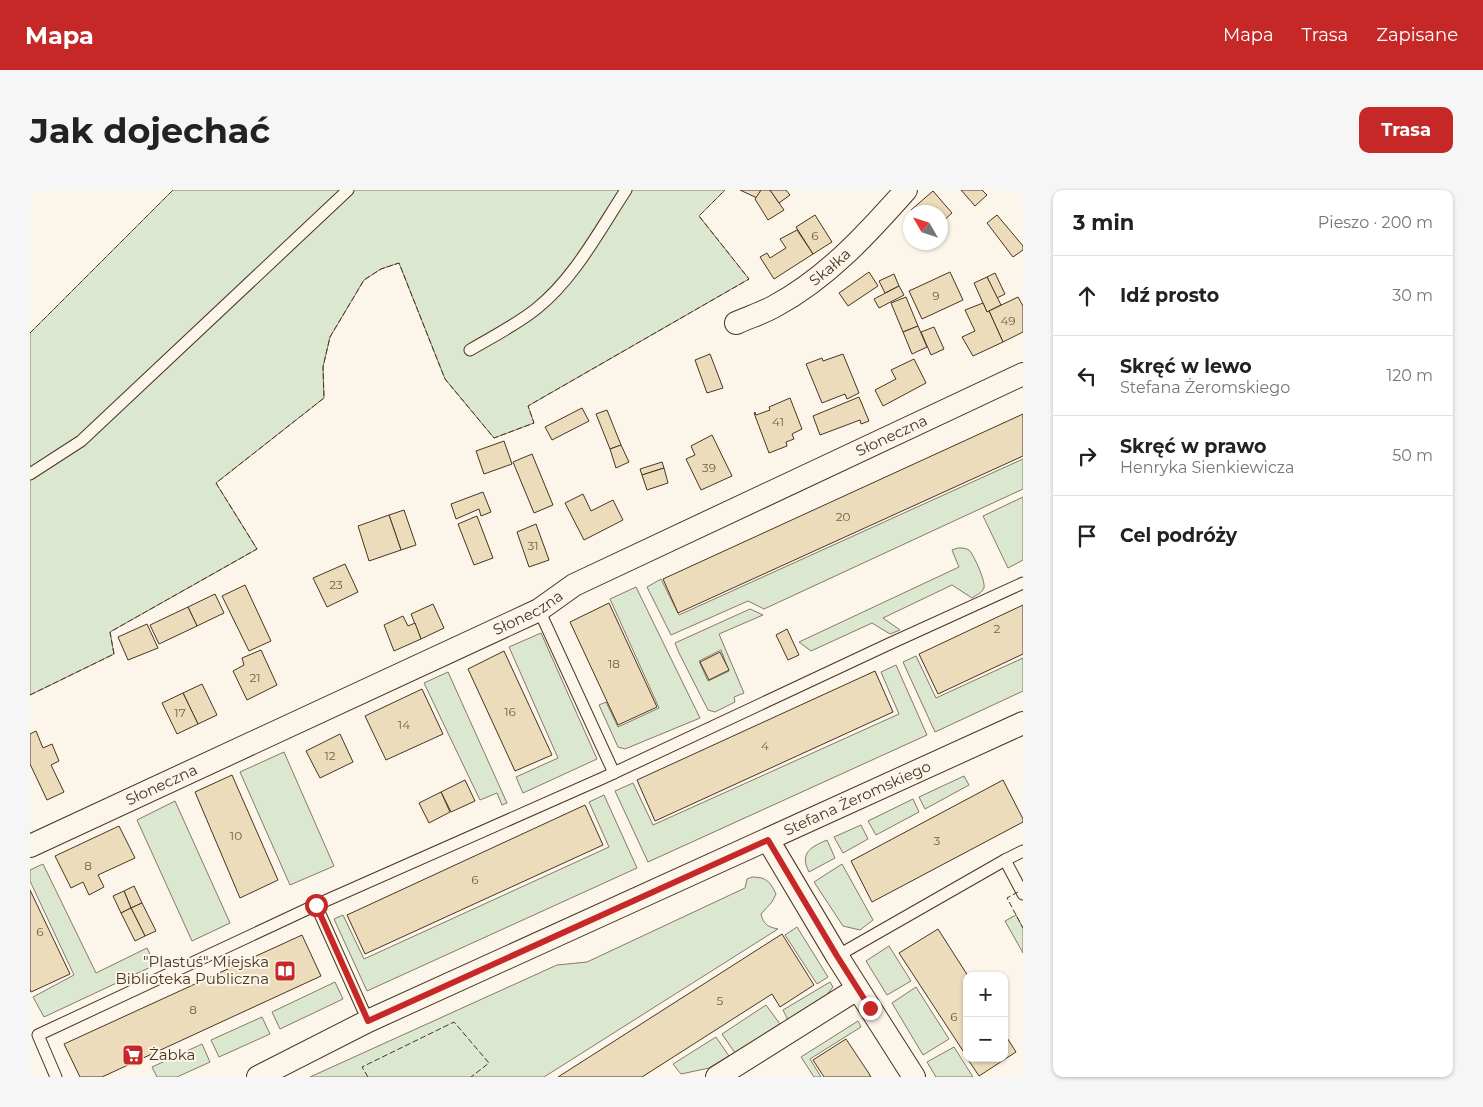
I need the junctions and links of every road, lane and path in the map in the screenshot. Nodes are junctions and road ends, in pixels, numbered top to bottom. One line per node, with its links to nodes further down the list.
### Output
1 (348, 190): 7 (lane)
2 (626, 190): 5 (lane)
3 (906, 190): 4 (street, Skałka)
4 (736, 322)
5 (470, 350)
6 (1023, 374): 9 (street, Słoneczna)
7 (30, 474)
8 (1023, 584): 11 (lane)
9 (539, 610): 11 (lane); 13 (street, Słoneczna)
10 (1023, 723): 12 (street, Stefana Żeromskiego)
11 (614, 773): 17 (lane)
12 (768, 840): 18 (street); 20 (street, Stefana Żeromskiego)
13 (30, 846)
14 (1023, 851): 15 (lane)
15 (1005, 860): 16 (lane); 18 (lane)
16 (1023, 894)
17 (316, 905): 20 (lane); 21 (lane)
18 (837, 956): 19 (street)
19 (858, 989): 23 (street); 24 (street)
20 (368, 1021): 22 (street, Stefana Żeromskiego)
21 (56, 1077)
22 (258, 1077)
23 (717, 1077)
24 (914, 1077)

